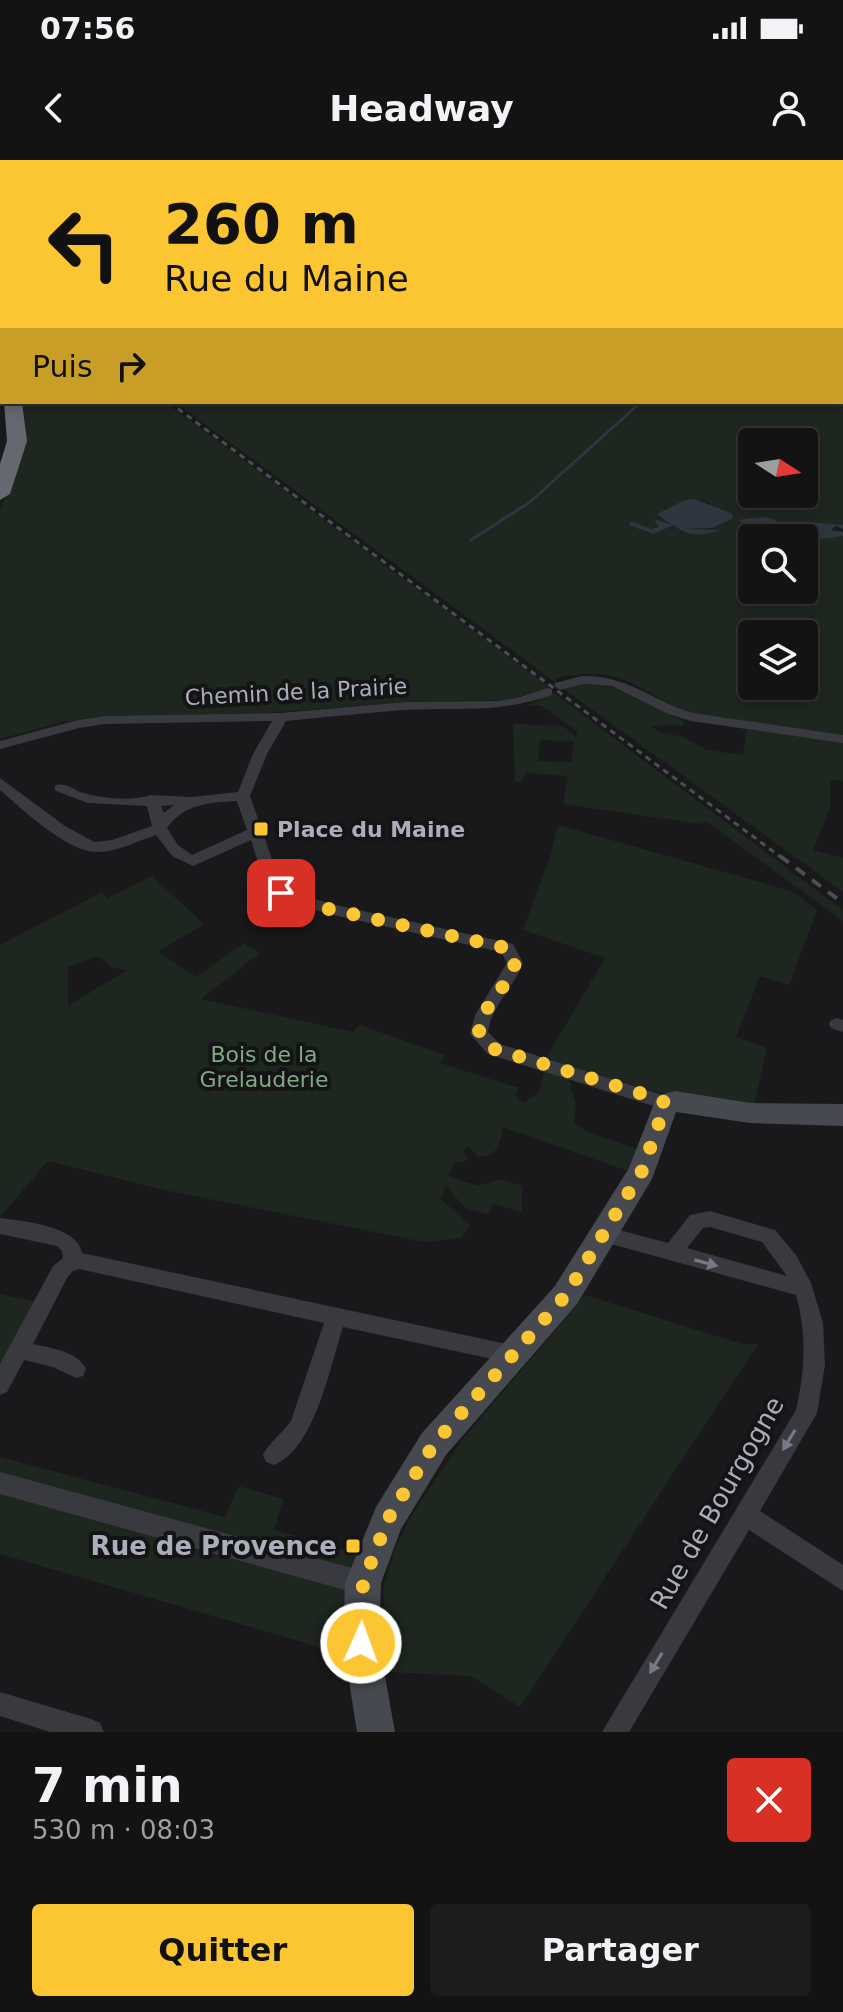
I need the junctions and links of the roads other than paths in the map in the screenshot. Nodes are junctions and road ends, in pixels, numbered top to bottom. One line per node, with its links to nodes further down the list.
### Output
1 (14, 404): 2 (highway)
2 (0, 494)
3 (281, 717): 4 (street, Chemin de la Prairie); 5 (street, Chemin de la Prairie); 8 (street)
4 (843, 739)
5 (0, 745)
6 (0, 782): 11 (street)
7 (61, 788): 9 (street)
8 (243, 796): 10 (street); 12 (street)
9 (150, 799): 10 (street); 11 (street)
10 (205, 799): 11 (street)
11 (160, 828): 12 (street)
12 (254, 833): 13 (street)
13 (666, 1103): 14 (street); 16 (street)
14 (843, 1115)
15 (1, 1226): 18 (street)
16 (604, 1234): 17 (street); 22 (street)
17 (671, 1254): 19 (street, one-way to 19); 19 (street, Rue de Bourgogne)
18 (73, 1262): 20 (street); 21 (street)
19 (804, 1289): 27 (street, Rue de Bourgogne, one-way to 27)
20 (336, 1316): 22 (street); 25 (street)
21 (19, 1350): 23 (street); 24 (street)
22 (511, 1354): 29 (street)
23 (76, 1369)
24 (0, 1385)
25 (274, 1455)
26 (0, 1483): 29 (street)
27 (745, 1514): 28 (street); 33 (street, Rue de Bourgogne, one-way to 33)
28 (843, 1579)
29 (363, 1583): 32 (street)
30 (0, 1704): 31 (street)
31 (91, 1732)
32 (376, 1732)
33 (615, 1732)

